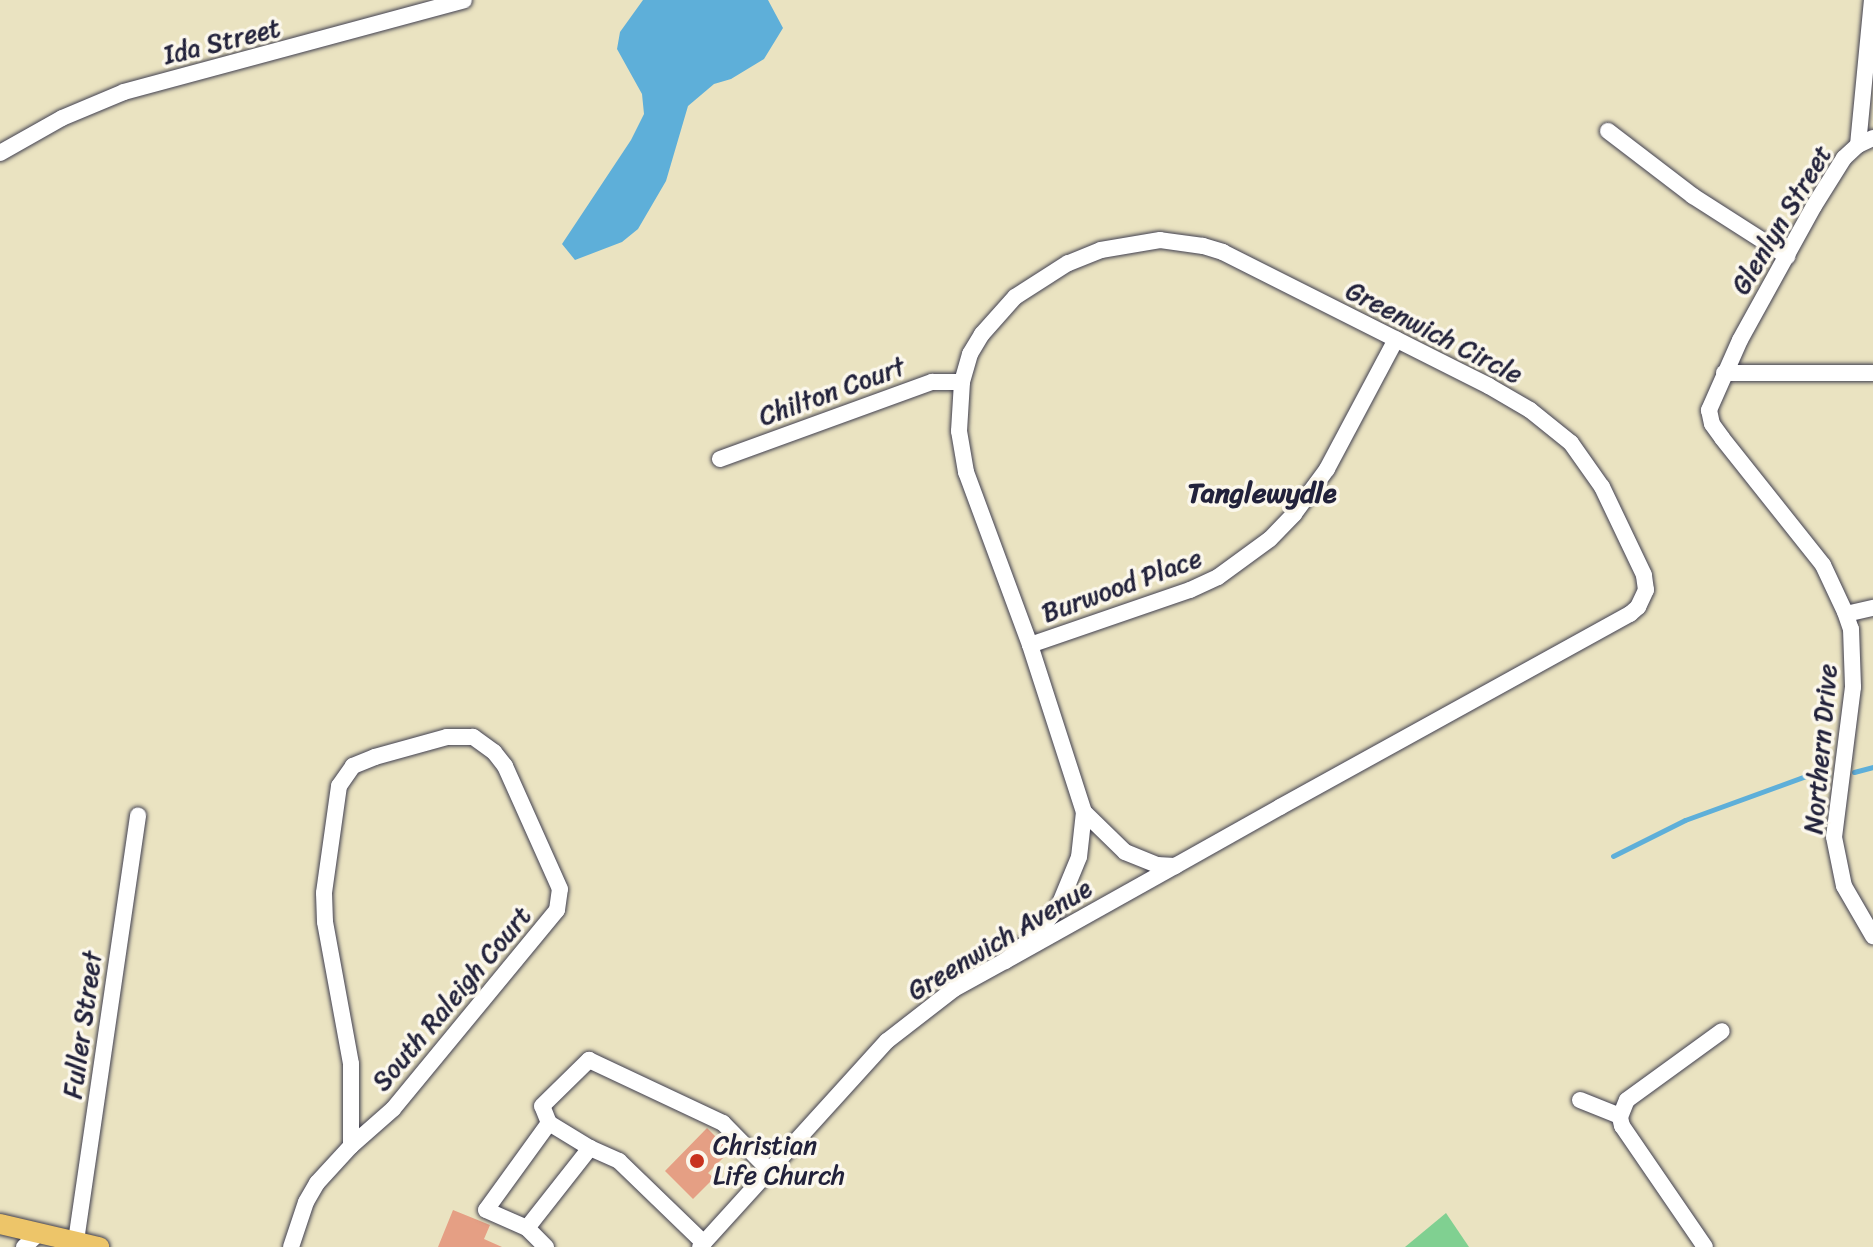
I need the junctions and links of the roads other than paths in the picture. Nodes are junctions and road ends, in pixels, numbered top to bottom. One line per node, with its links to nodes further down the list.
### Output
1 (464, 0): 5 (street, Ida Street)
2 (1872, 0): 4 (street, Glenlyn Street)
3 (1608, 131): 6 (street)
4 (1865, 141): 6 (street, Glenlyn Street)
5 (0, 153)
6 (1787, 256): 8 (street, Glenlyn Street)
7 (1396, 339): 10 (street, Greenwich Circle); 15 (street, Burwood Place); 18 (street, Greenwich Circle)
8 (1724, 373): 9 (street); 11 (street, Glenlyn Street)
9 (1873, 373)
10 (962, 382): 12 (street, Chilton Court); 15 (street, Greenwich Circle)
11 (1709, 410): 14 (street, Northern Drive)
12 (720, 459)
13 (1873, 608): 14 (street)
14 (1846, 614): 19 (street, Northern Drive)
15 (1030, 645): 16 (street, Greenwich Circle)
16 (1084, 812): 18 (street, Greenwich Circle); 20 (street, Greenwich Circle)
17 (138, 815): 31 (street, Fuller Street)
18 (1175, 866): 20 (street, Greenwich Avenue)
19 (1873, 936)
20 (1005, 961): 27 (street, Greenwich Avenue)
21 (1722, 1031): 23 (street)
22 (1580, 1100): 23 (street)
23 (1620, 1116): 36 (street)
24 (549, 1123): 26 (street); 27 (street); 29 (street)
25 (351, 1146): 25 (street, South Raleigh Court); 34 (street, South Raleigh Court)
26 (590, 1148): 29 (street); 32 (street)
27 (771, 1172): 32 (street, Greenwich Avenue)
28 (0, 1224): 30 (main road)
29 (527, 1228): 35 (street)
30 (31, 1240): 31 (main road)
31 (76, 1241): 33 (main road)
32 (702, 1245)
33 (99, 1247)
34 (291, 1247)
35 (546, 1247)
36 (1705, 1247)

